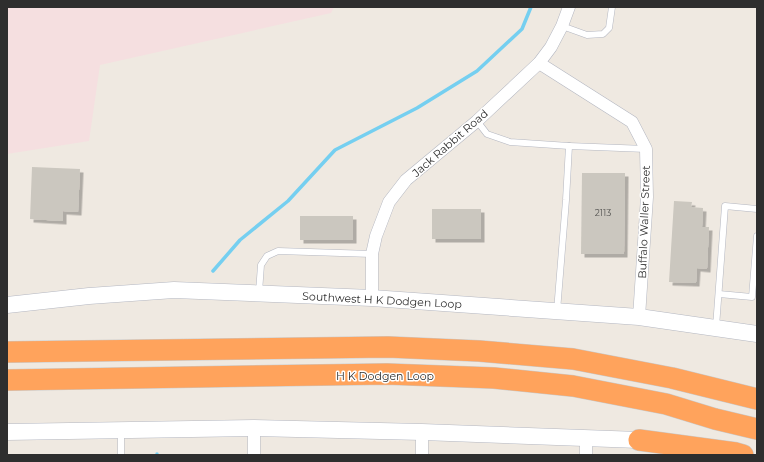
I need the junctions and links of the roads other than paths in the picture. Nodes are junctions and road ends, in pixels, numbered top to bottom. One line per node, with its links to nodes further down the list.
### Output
1 (569, 7): 3 (street, Jack Rabbit Road)
2 (612, 7): 3 (lane)
3 (562, 26): 4 (street, Jack Rabbit Road)
4 (539, 63): 5 (street, Jack Rabbit Road); 7 (street, Buffalo Waller Street)
5 (477, 121): 6 (lane); 10 (street, Jack Rabbit Road)
6 (569, 146): 7 (lane); 15 (lane)
7 (646, 149): 16 (street, Buffalo Waller Street)
8 (757, 209): 12 (lane)
9 (757, 236): 12 (lane)
10 (372, 254): 11 (lane); 13 (street, Jack Rabbit Road)
11 (259, 294): 13 (main road, Southwest H K Dodgen Loop); 14 (main road, Southwest H K Dodgen Loop)
12 (719, 294): 17 (lane)
13 (372, 298): 15 (main road, Southwest H K Dodgen Loop)
14 (7, 305)
15 (557, 311): 16 (main road, Southwest H K Dodgen Loop)
16 (639, 317): 17 (main road, Southwest H K Dodgen Loop)
17 (716, 328): 18 (main road, Southwest H K Dodgen Loop)
18 (757, 334)
19 (7, 352): 21 (highway)
20 (7, 380): 23 (highway, H K Dodgen Loop)
21 (757, 399)
22 (254, 428): 24 (main road); 26 (main road); 30 (street)
23 (757, 429)
24 (121, 430): 25 (main road); 29 (lane)
25 (7, 432)
26 (422, 432): 27 (main road); 31 (street)
27 (586, 438): 28 (main road); 32 (street)
28 (639, 440): 33 (main road); 34 (highway)
29 (121, 455)
30 (254, 455)
31 (422, 455)
32 (586, 455)
33 (693, 455)
34 (743, 455)

